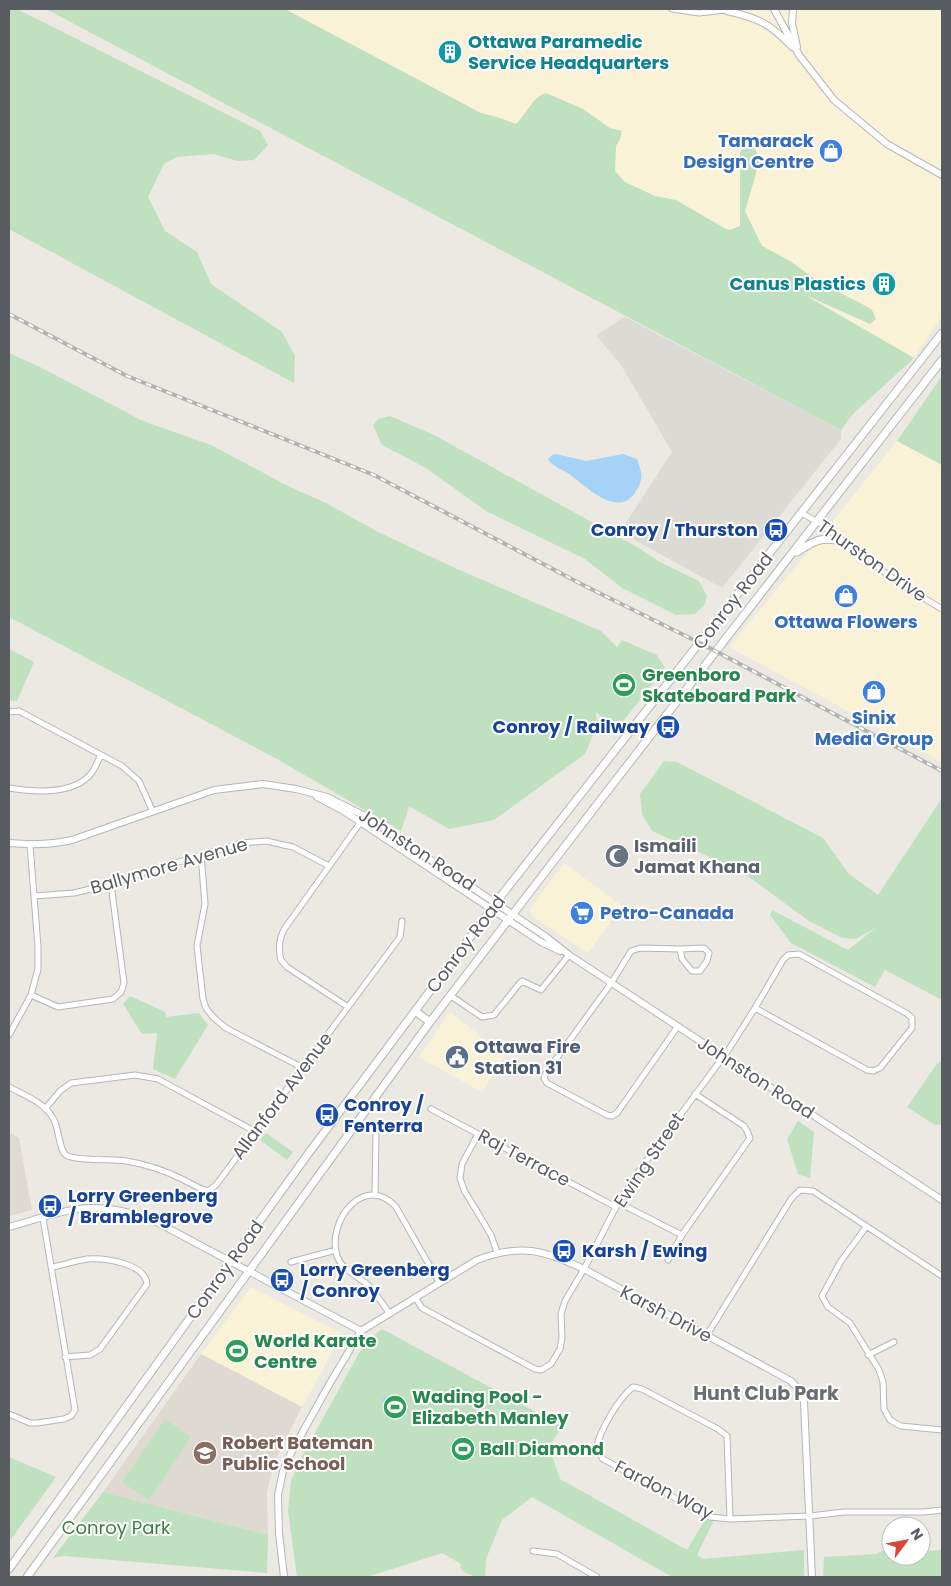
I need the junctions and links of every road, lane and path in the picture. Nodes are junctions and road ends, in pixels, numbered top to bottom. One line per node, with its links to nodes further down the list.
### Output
1 (672, 9): 4 (street)
2 (774, 9): 5 (street)
3 (793, 9): 5 (street)
4 (731, 10): 5 (street)
5 (799, 55): 6 (street)
6 (942, 175)
7 (942, 333): 9 (main road, Conroy Road)
8 (942, 360): 10 (main road, Conroy Road)
9 (802, 513): 10 (street, Thurston Drive); 27 (main road, Conroy Road)
10 (818, 522): 11 (street, Thurston Drive); 12 (main road, Conroy Road)
11 (842, 541): 12 (main road); 13 (street, Thurston Drive)
12 (790, 556): 28 (main road, Conroy Road)
13 (942, 609)
14 (9, 712): 15 (street)
15 (100, 755): 16 (street); 18 (street)
16 (9, 788)
17 (308, 792): 18 (street, Johnston Road); 19 (street, Johnston Road); 20 (street, Johnston Road)
18 (153, 812): 22 (street, Johnston Road)
19 (364, 816): 20 (street); 27 (street, Johnston Road)
20 (360, 823): 24 (street); 27 (street, Johnston Road)
21 (9, 843): 22 (street, Johnston Road)
22 (30, 845): 26 (street)
23 (201, 854): 24 (street, Ballymore Avenue); 25 (street, Ballymore Avenue); 42 (street)
24 (330, 866): 35 (street)
25 (111, 884): 26 (street, Ballymore Avenue); 33 (street)
26 (34, 896): 33 (street)
27 (494, 906): 28 (street, Johnston Road); 37 (main road, Conroy Road)
28 (510, 917): 31 (street, Johnston Road); 34 (main road, Conroy Road)
29 (402, 922): 35 (street, Allanford Avenue)
30 (680, 949): 30 (street); 32 (street)
31 (569, 955): 32 (street, Johnston Road); 34 (street)
32 (612, 982): 39 (street, Johnston Road); 39 (street)
33 (31, 995): 40 (street)
34 (451, 996): 38 (main road, Conroy Road)
35 (348, 1007): 42 (street, Allanford Avenue)
36 (755, 1008): 36 (street, Ewing Street); 41 (street, Ewing Street)
37 (415, 1011): 38 (main road); 60 (main road, Conroy Road)
38 (430, 1022): 64 (main road, Conroy Road)
39 (678, 1026): 41 (street, Johnston Road)
40 (9, 1035)
41 (723, 1056): 44 (street, Ewing Street); 51 (street, Johnston Road)
42 (303, 1068): 47 (street, Allanford Avenue)
43 (9, 1087): 45 (street, Allanford Avenue)
44 (695, 1094): 52 (street, Ewing Street); 56 (street)
45 (45, 1109): 47 (street); 47 (street, Allanford Avenue)
46 (431, 1109): 49 (street, Raj Terrace)
47 (256, 1132)
48 (376, 1134): 50 (street)
49 (478, 1134): 52 (street, Raj Terrace); 58 (street)
50 (375, 1194): 57 (street); 66 (street)
51 (942, 1200)
52 (618, 1205): 56 (street, Raj Terrace); 63 (street, Ewing Street)
53 (43, 1218): 54 (street); 60 (street); 62 (street)
54 (9, 1227)
55 (866, 1227): 65 (street); 70 (street); 72 (street)
56 (682, 1235): 59 (street)
57 (336, 1250): 61 (street); 68 (street)
58 (497, 1252): 63 (street, Karsh Drive); 66 (street, Karsh Drive)
59 (668, 1260)
60 (231, 1262): 64 (street); 80 (main road, Conroy Road)
61 (291, 1262)
62 (52, 1267): 73 (street); 73 (street)
63 (584, 1269): 67 (street, Ewing Street); 70 (street, Karsh Drive)
64 (249, 1272): 69 (street); 82 (main road, Conroy Road)
65 (942, 1276)
66 (439, 1282): 67 (street, Karsh Drive)
67 (415, 1297): 68 (street, Karsh Drive)
68 (389, 1313): 69 (street, Karsh Drive)
69 (361, 1331): 83 (street)
70 (707, 1335): 77 (street, Karsh Drive)
71 (894, 1342): 72 (street)
72 (868, 1355): 75 (street)
73 (66, 1358): 74 (street)
74 (9, 1414)
75 (942, 1430)
76 (942, 1510): 77 (street, Fardon Way)
77 (810, 1516): 78 (street, Fardon Way); 85 (street, Karsh Drive)
78 (730, 1519): 78 (street, Fardon Way)
79 (533, 1551): 81 (street)
80 (9, 1569)
81 (588, 1575): 84 (street)
82 (27, 1577)
83 (284, 1577)
84 (597, 1577)
85 (812, 1577)

